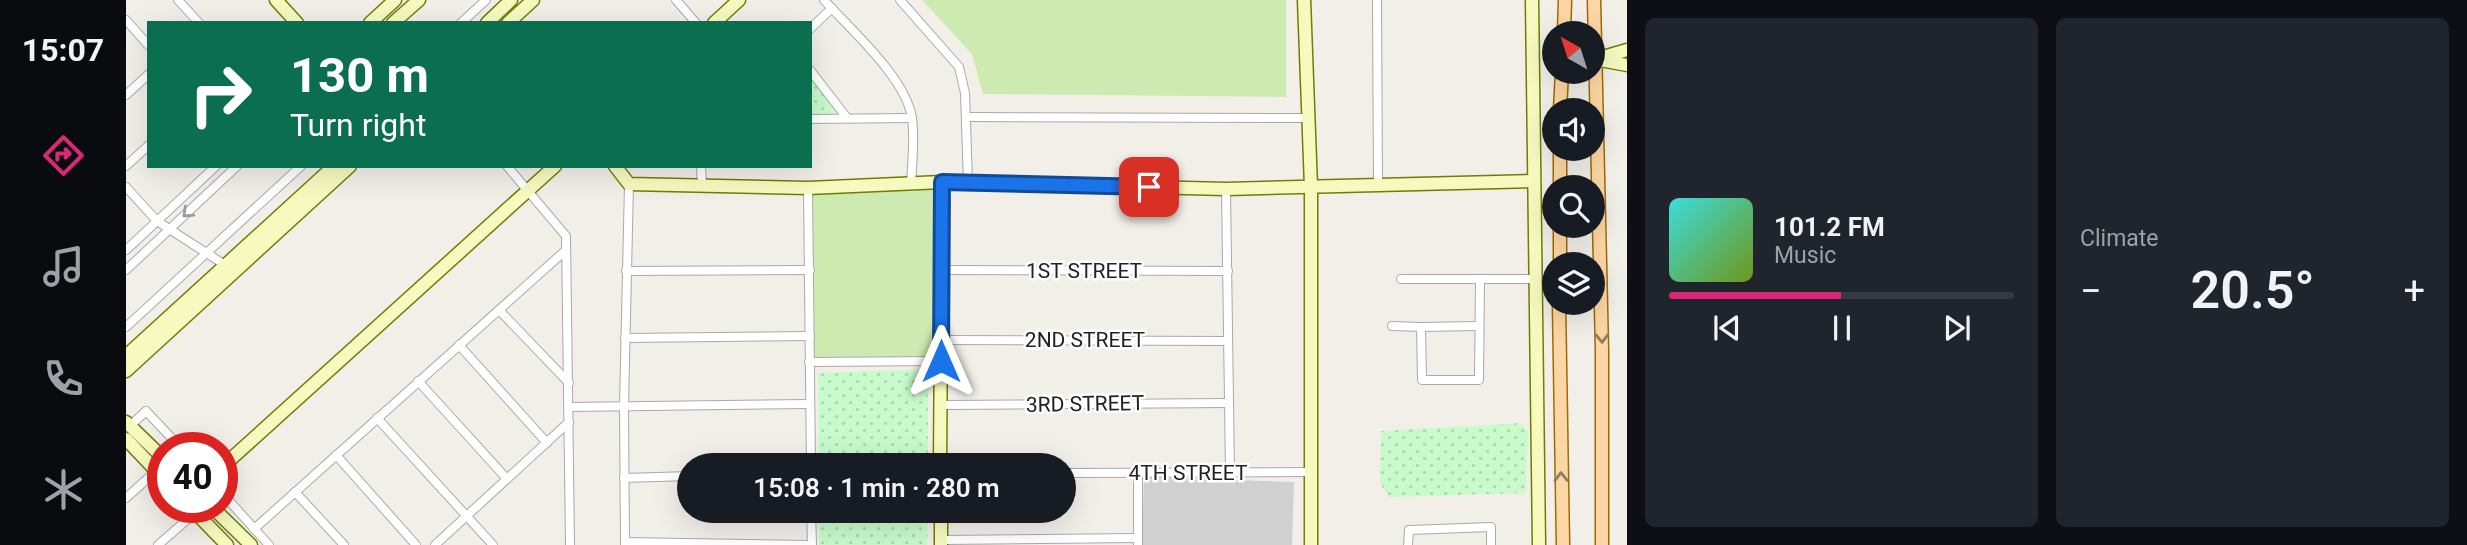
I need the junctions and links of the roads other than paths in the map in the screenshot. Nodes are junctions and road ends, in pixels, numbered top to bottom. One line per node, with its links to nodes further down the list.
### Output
1 (178, 0): 20 (street)
2 (276, 0): 19 (street)
3 (395, 0): 21 (street)
4 (419, 0): 22 (street)
5 (486, 0): 23 (street)
6 (511, 0): 24 (street)
7 (533, 0): 25 (street)
8 (676, 0): 26 (street)
9 (739, 0): 27 (street)
10 (824, 0): 17 (street)
11 (900, 0): 41 (street)
12 (1304, 0): 43 (street)
13 (1377, 0): 62 (street)
14 (1532, 0): 56 (street)
15 (1565, 0): 28 (main road)
16 (1594, 0): 29 (main road)
17 (832, 8): 30 (street); 40 (street)
18 (126, 20): 31 (street)
19 (290, 20)
20 (197, 21)
21 (372, 21)
22 (395, 21)
23 (463, 21)
24 (489, 21)
25 (510, 21)
26 (694, 21)
27 (716, 21)
28 (1564, 21)
29 (1595, 21)
30 (812, 27)
31 (147, 44)
32 (1627, 50): 33 (street)
33 (1605, 56)
34 (1605, 61): 35 (street)
35 (1627, 65)
36 (812, 73): 42 (street)
37 (147, 76): 39 (street)
38 (1597, 84): 151 (main road, one-way to 151)
39 (126, 95)
40 (912, 117): 42 (street); 60 (street)
41 (966, 117): 43 (street); 58 (street)
42 (847, 118): 44 (street)
43 (1309, 118): 64 (street)
44 (812, 119)
45 (147, 147): 46 (street)
46 (126, 166)
47 (213, 168): 68 (street)
48 (235, 168): 69 (street, one-way to 69)
49 (299, 168): 72 (street)
50 (332, 168): 73 (street)
51 (348, 168): 96 (street)
52 (509, 168): 67 (street)
53 (553, 168): 67 (street)
54 (617, 168): 59 (street)
55 (701, 168): 61 (street)
56 (1533, 181): 62 (street); 81 (street)
57 (942, 182): 58 (street); 60 (street); 76 (street)
58 (968, 183): 66 (street)
59 (629, 184): 61 (street); 77 (street)
60 (911, 184): 65 (street)
61 (702, 185): 65 (street)
62 (1378, 185): 64 (street)
63 (126, 187): 68 (street)
64 (1311, 187): 66 (street); 115 (street)
65 (808, 188): 75 (street)
66 (1226, 189): 78 (street)
67 (528, 190): 71 (street); 110 (street)
68 (157, 221): 69 (street); 70 (street)
69 (170, 229): 72 (street); 74 (street)
70 (126, 250)
71 (566, 250): 82 (street); 98 (street)
72 (206, 251): 73 (street); 85 (street)
73 (225, 265): 93 (street)
74 (126, 270)
75 (810, 270): 77 (street); 88 (street)
76 (941, 270): 78 (street, 1ST STREET); 90 (street)
77 (626, 271): 89 (street)
78 (1228, 271): 91 (street)
79 (1401, 279): 80 (street)
80 (1480, 279): 81 (street); 87 (street)
81 (1535, 279): 149 (street)
82 (499, 310): 92 (street); 98 (street)
83 (1559, 315): 150 (main road, one-way to 83)
84 (1392, 326): 86 (street)
85 (126, 327)
86 (1421, 327): 87 (street); 87 (street)
87 (1479, 327)
88 (810, 336): 89 (street); 95 (street)
89 (625, 338): 102 (street)
90 (941, 340): 91 (street, 2ND STREET); 94 (street)
91 (1228, 341): 99 (street)
92 (460, 345): 97 (street); 108 (street)
93 (126, 356)
94 (941, 361): 95 (street); 101 (street)
95 (810, 362): 100 (street)
96 (126, 371)
97 (418, 382): 104 (street); 121 (street)
98 (569, 383): 103 (street)
99 (1229, 402): 101 (street, 3RD STREET); 117 (street)
100 (810, 404): 102 (street); 111 (street)
101 (941, 405): 112 (street)
102 (624, 406): 103 (street); 120 (street)
103 (569, 407): 105 (street)
104 (377, 418): 113 (street); 126 (street)
105 (569, 422): 108 (street); 144 (street)
106 (127, 429): 107 (street); 109 (street); 114 (street)
107 (166, 432)
108 (547, 443): 121 (street)
109 (147, 445)
110 (238, 453)
111 (811, 453)
112 (940, 453)
113 (336, 455): 123 (street); 141 (street)
114 (147, 456)
115 (1311, 472): 117 (street, 4TH STREET); 146 (street)
116 (1076, 473): 118 (street, 4TH STREET)
117 (1230, 473): 118 (street, 4TH STREET)
118 (1138, 474): 133 (street)
119 (677, 476): 120 (street)
120 (624, 478): 135 (street)
121 (507, 479): 126 (street)
122 (147, 483): 124 (street)
123 (295, 492): 132 (street); 140 (street)
124 (126, 498)
125 (238, 510): 132 (street)
126 (467, 516): 142 (street); 143 (street)
127 (180, 523): 136 (street)
128 (206, 523): 137 (street)
129 (228, 523): 138 (street)
130 (811, 523): 145 (street)
131 (941, 523): 134 (street)
132 (254, 528): 139 (street)
133 (1138, 541): 134 (street)
134 (941, 543)
135 (625, 544): 145 (street)
136 (159, 545)
137 (227, 545)
138 (251, 545)
139 (269, 545)
140 (344, 545)
141 (416, 545)
142 (435, 545)
143 (493, 545)
144 (570, 545)
145 (812, 545)
146 (1311, 545)
147 (1408, 545): 148 (street)
148 (1491, 545)
149 (1539, 545)
150 (1563, 545)
151 (1602, 545)

